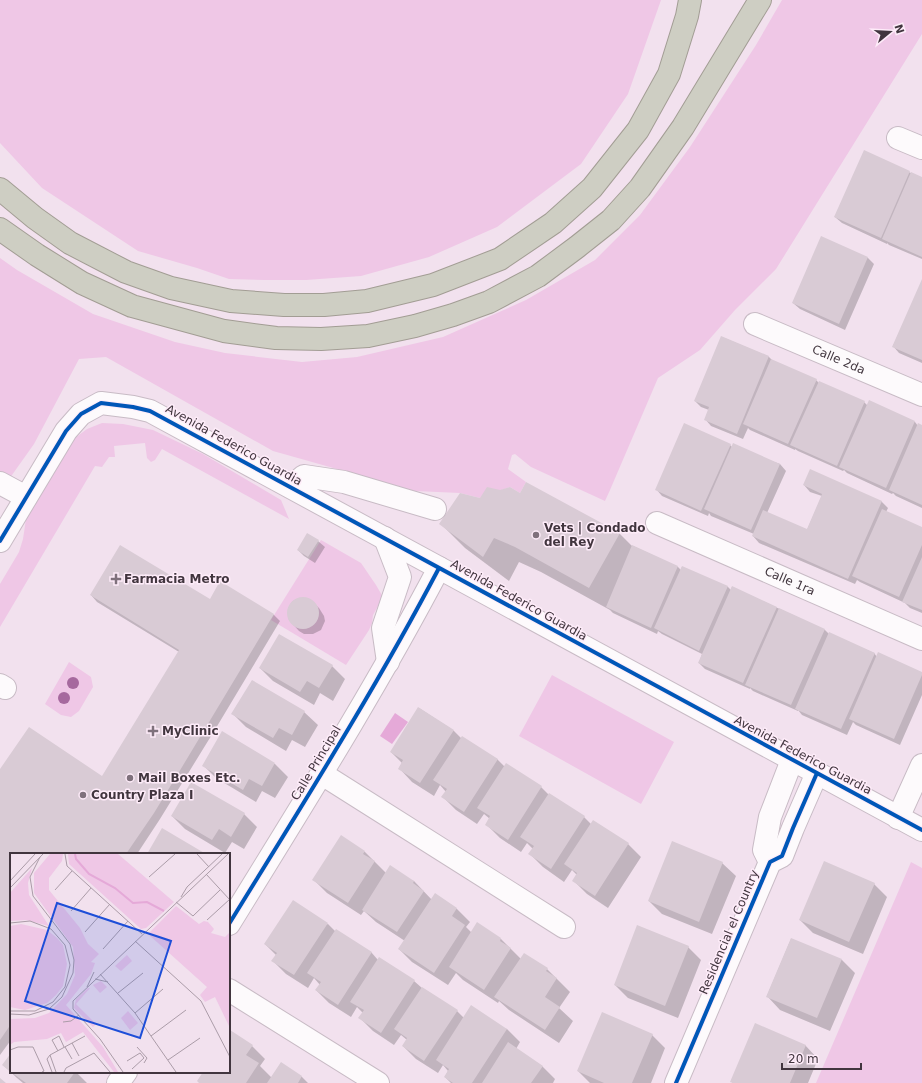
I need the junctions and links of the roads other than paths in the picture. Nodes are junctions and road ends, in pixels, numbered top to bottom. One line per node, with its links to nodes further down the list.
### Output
1 (690, 0): 5 (highway)
2 (760, 0): 6 (highway)
3 (898, 138): 4 (street)
4 (922, 148)
5 (0, 189)
6 (0, 229)
7 (755, 324): 8 (street, Calle 2da)
8 (922, 395)
9 (0, 483): 11 (street)
10 (291, 488): 11 (street, Avenida Federico Guardia); 12 (street); 14 (street, Avenida Federico Guardia)
11 (26, 497): 15 (street)
12 (435, 509)
13 (657, 523): 17 (street, Calle 1ra)
14 (385, 538): 16 (street, Avenida Federico Guardia); 18 (street)
15 (0, 541)
16 (439, 568): 18 (street, Calle Principal); 19 (street, Avenida Federico Guardia)
17 (922, 639)
18 (388, 662): 22 (street, Calle Principal)
19 (792, 760): 21 (street, Avenida Federico Guardia); 25 (street, Residencial el Country)
20 (922, 765): 23 (street)
21 (817, 773): 23 (street, Avenida Federico Guardia); 25 (street, Residencial el Country)
22 (322, 774): 26 (street, Calle Principal); 27 (street)
23 (898, 818): 24 (street, Avenida Federico Guardia)
24 (922, 830)
25 (770, 862): 32 (street, Residencial el Country)
26 (230, 922)
27 (564, 927)
28 (230, 991): 31 (street)
29 (125, 1073): 30 (street)
30 (118, 1083)
31 (378, 1083)
32 (676, 1083)

